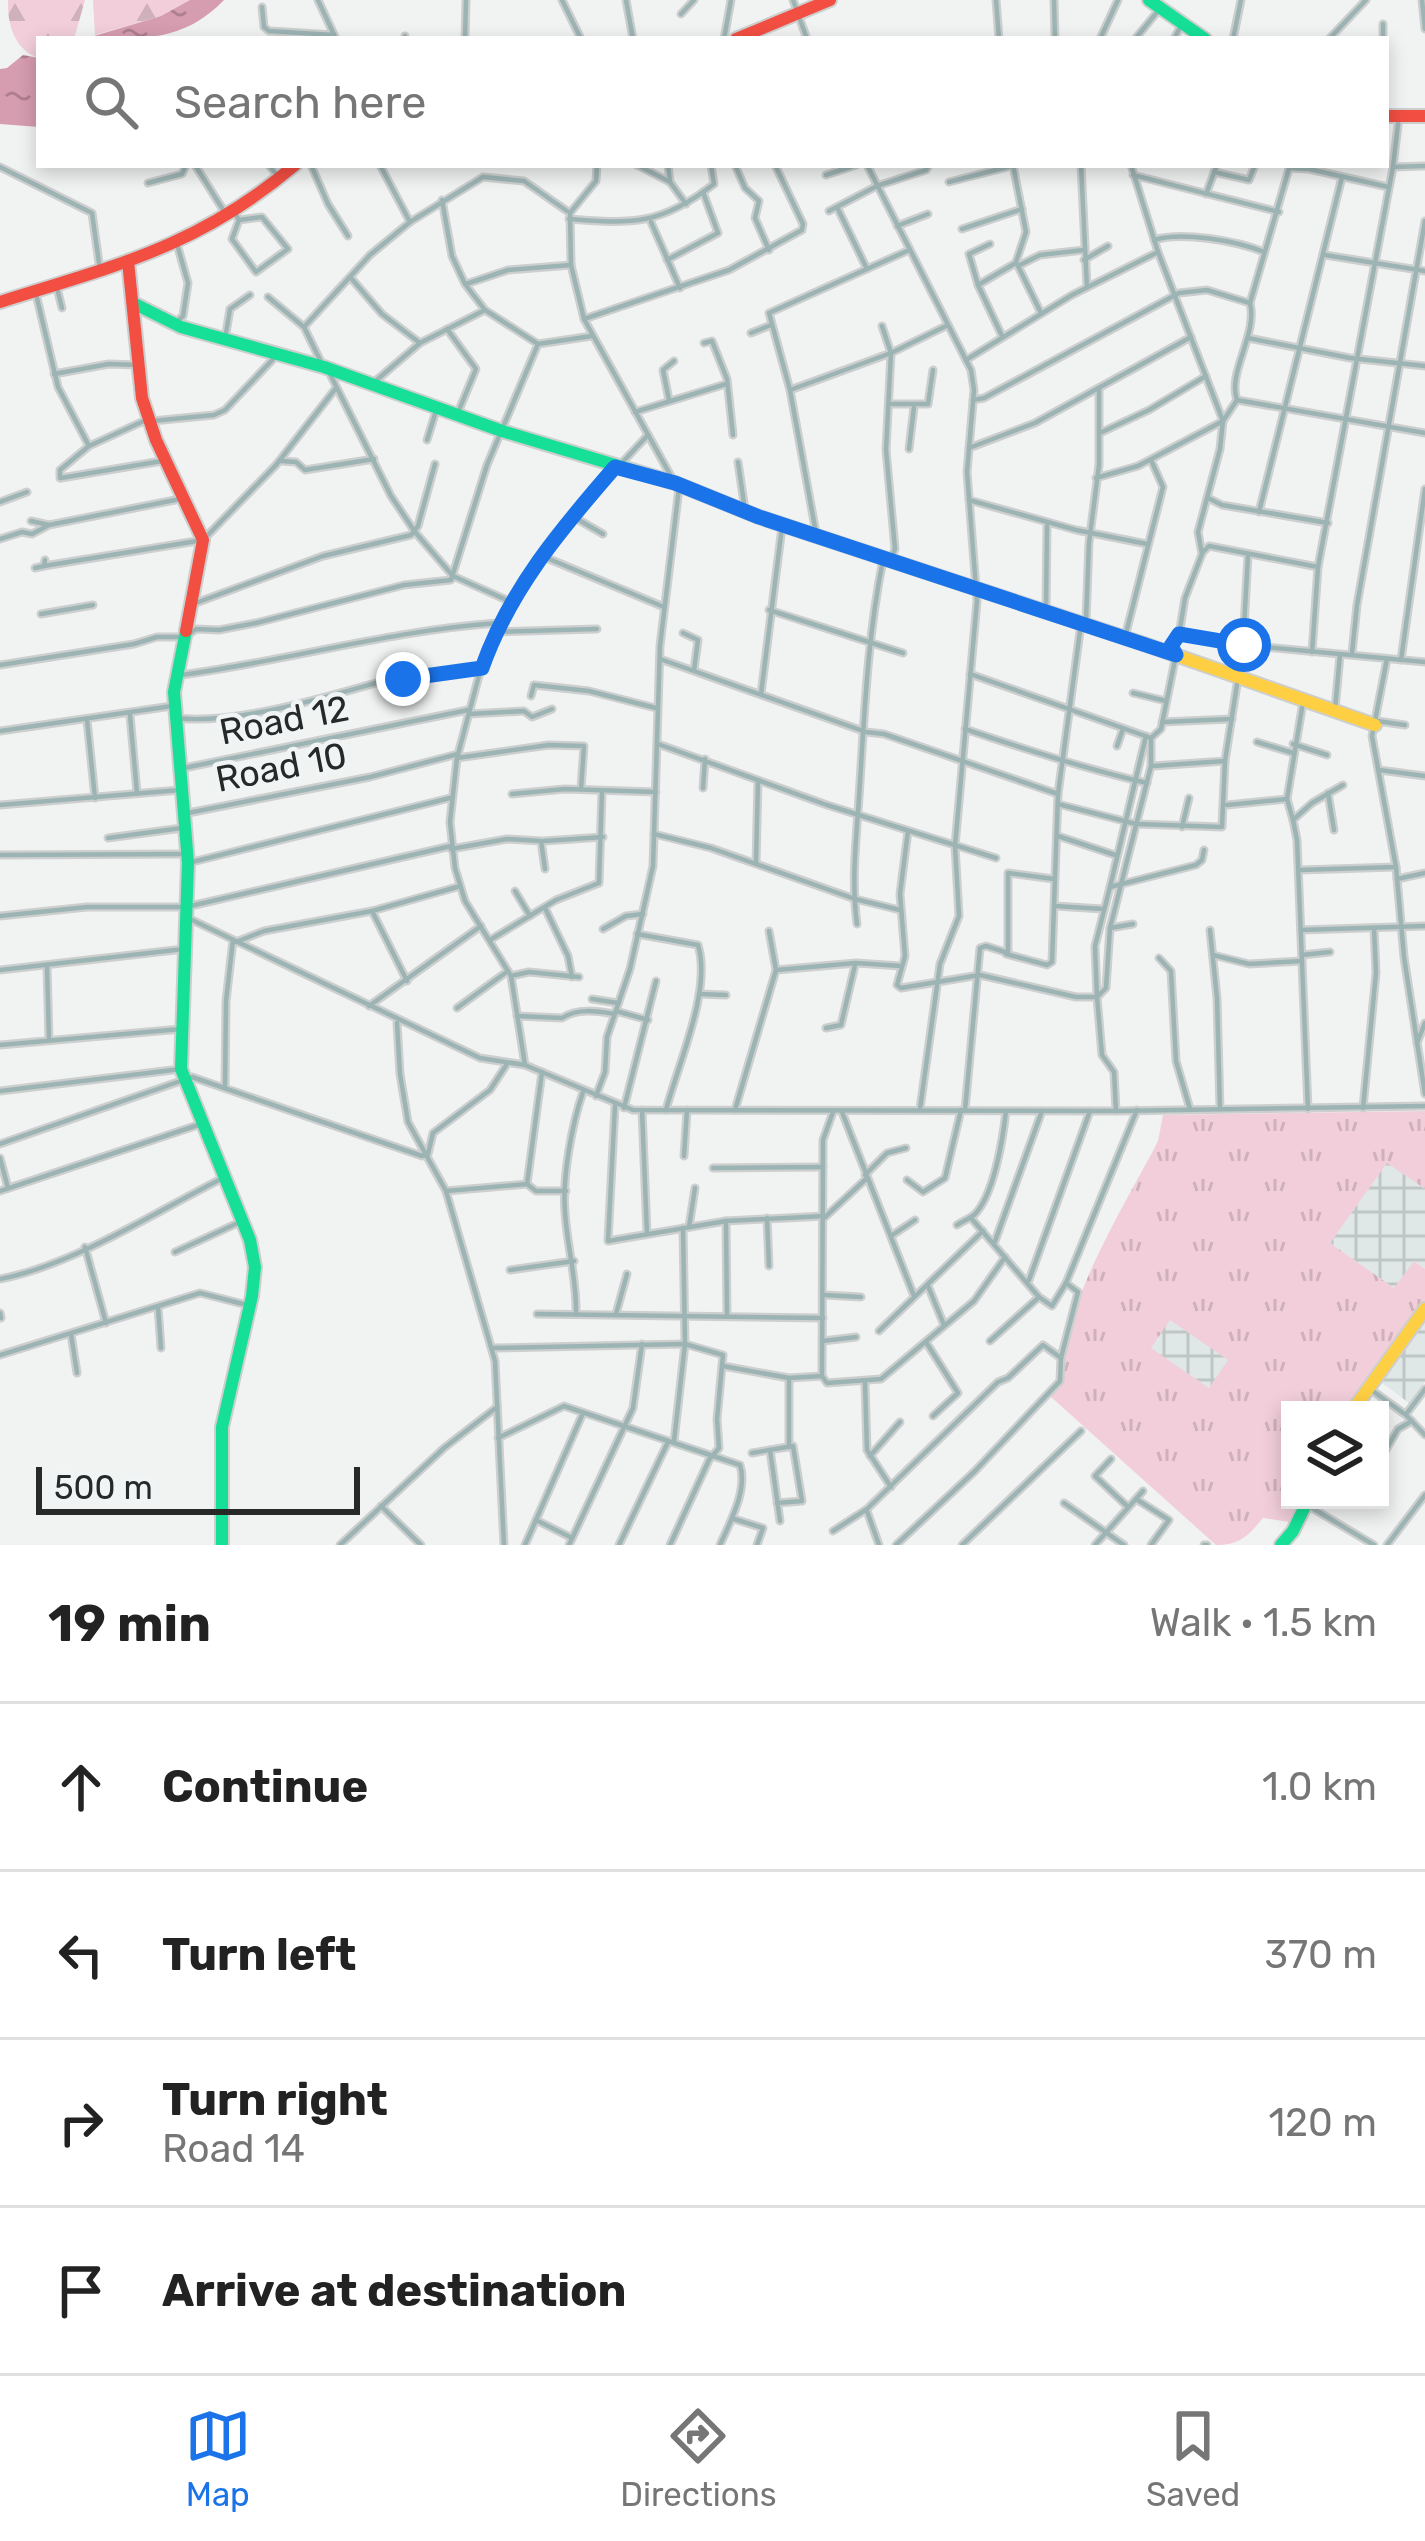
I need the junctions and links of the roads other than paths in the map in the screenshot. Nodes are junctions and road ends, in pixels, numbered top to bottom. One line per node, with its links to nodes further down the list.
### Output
1 (318, 0): 22 (street)
2 (466, 0): 23 (street)
3 (562, 0): 24 (street)
4 (626, 0): 25 (street)
5 (694, 0): 17 (street)
6 (731, 0): 26 (street)
7 (830, 0): 16 (street)
8 (996, 0): 29 (street)
9 (1054, 0): 30 (street)
10 (1118, 0): 31 (street)
11 (1241, 0): 35 (street)
12 (1366, 0): 36 (street)
13 (1422, 0): 20 (street)
14 (1155, 4): 18 (street); 32 (street)
15 (262, 7): 21 (street)
16 (795, 7): 27 (street); 28 (street)
17 (681, 14)
18 (1183, 22): 33 (street); 34 (street)
19 (1383, 24): 37 (street)
20 (1425, 29)
21 (279, 36)
22 (335, 36)
23 (466, 36)
24 (579, 36)
25 (632, 36)
26 (725, 36)
27 (742, 36)
28 (806, 36)
29 (999, 36)
30 (1055, 36)
31 (1101, 36)
32 (1137, 36)
33 (1176, 36)
34 (1201, 36)
35 (1234, 36)
36 (1332, 36)
37 (1382, 36)
38 (1392, 116): 39 (street); 42 (street)
39 (1425, 116)
40 (1425, 166): 42 (street)
41 (0, 167): 109 (street)
42 (1393, 167): 74 (street)
43 (185, 168): 72 (street)
44 (197, 168): 84 (street)
45 (271, 168): 69 (street)
46 (291, 168): 69 (street)
47 (312, 168): 91 (street)
48 (382, 168): 88 (street)
49 (597, 168): 85 (street)
50 (643, 168): 70 (street)
51 (668, 168): 70 (street)
52 (712, 168): 75 (street)
53 (736, 168): 96 (street)
54 (776, 168): 96 (street)
55 (847, 168): 66 (street)
56 (868, 168): 73 (street)
57 (925, 168): 73 (street)
58 (1003, 168): 71 (street)
59 (1015, 168): 80 (street)
60 (1081, 168): 98 (street)
61 (1132, 168): 67 (street)
62 (1215, 168): 63 (street); 76 (street)
63 (1254, 168)
64 (1291, 168): 82 (street)
65 (1301, 168): 68 (street)
66 (826, 175)
67 (1133, 175): 76 (street); 92 (street)
68 (1342, 177): 74 (street); 101 (street)
69 (279, 178): 84 (street)
70 (670, 182): 78 (street)
71 (949, 182)
72 (148, 183)
73 (877, 186): 79 (street); 89 (street)
74 (1388, 187): 105 (street)
75 (703, 192): 78 (street); 102 (street)
76 (1206, 194): 82 (street)
77 (442, 200): 85 (street); 88 (street); 113 (street)
78 (686, 204): 86 (street)
79 (837, 207): 81 (street); 108 (street)
80 (1022, 209): 90 (street); 106 (street)
81 (829, 211)
82 (1279, 212): 100 (street)
83 (928, 214): 89 (street)
84 (234, 216): 84 (street); 93 (street)
85 (570, 216): 86 (street); 107 (street)
86 (650, 221): 102 (street)
87 (1425, 221): 110 (street)
88 (410, 222): 111 (street)
89 (897, 226): 97 (street)
90 (962, 229)
91 (348, 236)
92 (1154, 240): 99 (street); 100 (street)
93 (177, 242): 104 (street); 128 (street)
94 (990, 244): 114 (street)
95 (1108, 246): 103 (street)
96 (769, 250): 116 (street)
97 (909, 250): 108 (street); 130 (street)
98 (1084, 250): 103 (street); 106 (street)
99 (1158, 252): 115 (street); 119 (street)
100 (1264, 252): 122 (street)
101 (1325, 255): 105 (street); 143 (street)
102 (667, 260): 116 (street)
103 (1084, 260): 115 (street)
104 (128, 261): 109 (street); 123 (street)
105 (1373, 261): 110 (street); 146 (street)
106 (1017, 264): 114 (street); 126 (street)
107 (571, 265): 113 (street); 127 (street)
108 (867, 269): 129 (street)
109 (100, 270): 112 (street)
110 (1421, 270): 149 (street)
111 (351, 278): 132 (street); 141 (street)
112 (56, 284): 117 (street); 124 (street)
113 (465, 284): 125 (street)
114 (978, 285): 136 (street)
115 (1087, 287): 126 (street)
116 (680, 288): 127 (street)
117 (35, 290): 121 (street); 154 (street)
118 (250, 295): 139 (street)
119 (1174, 295): 122 (street); 137 (street); 162 (street)
120 (268, 297): 132 (street)
121 (0, 302)
122 (1250, 303): 138 (street)
123 (136, 304): 128 (street); 150 (street)
124 (62, 308)
125 (485, 310): 133 (street); 142 (street)
126 (1041, 314): 136 (street)
127 (584, 319): 135 (street)
128 (175, 323): 139 (street)
129 (771, 325): 134 (street); 160 (street)
130 (948, 325): 144 (street); 147 (street)
131 (882, 326): 144 (street)
132 (304, 327): 152 (street)
133 (447, 329): 141 (street); 169 (street)
134 (751, 333)
135 (592, 336): 142 (street); 168 (street)
136 (1003, 336): 147 (street)
137 (1191, 337): 155 (street); 159 (street)
138 (1247, 338): 143 (street); 163 (street)
139 (224, 339): 145 (street)
140 (704, 343): 157 (street)
141 (421, 344): 156 (street)
142 (538, 344): 174 (street)
143 (1299, 348): 146 (street); 167 (street)
144 (891, 353): 160 (street); 164 (street)
145 (277, 354): 152 (street); 171 (street)
146 (1357, 357): 149 (street); 170 (street)
147 (966, 360): 162 (street)
148 (674, 361): 161 (street)
149 (1401, 363): 151 (street); 173 (street)
150 (140, 364): 154 (street); 171 (street)
151 (1425, 366)
152 (326, 368): 156 (street); 158 (street)
153 (932, 370): 165 (street)
154 (54, 374): 180 (street)
155 (1206, 376): 172 (street); 176 (street)
156 (372, 384): 166 (street)
157 (726, 384): 161 (street); 178 (street)
158 (336, 388): 184 (street); 186 (street)
159 (1100, 388): 176 (street); 181 (street)
160 (790, 390): 208 (street)
161 (670, 400): 168 (street)
162 (973, 400): 181 (street)
163 (1237, 400): 167 (street); 172 (street)
164 (889, 404): 165 (street); 217 (street)
165 (914, 405): 182 (street)
166 (437, 406): 169 (street); 179 (street)
167 (1285, 408): 170 (street); 199 (street)
168 (635, 412): 177 (street)
169 (457, 415): 174 (street)
170 (1345, 419): 173 (street); 203 (street)
171 (151, 420): 180 (street); 183 (street)
172 (1223, 422): 185 (street); 195 (street)
173 (1390, 427): 175 (street); 242 (street)
174 (502, 431): 189 (street); 220 (street)
175 (1425, 433)
176 (1098, 434): 190 (street)
177 (648, 435): 189 (street); 191 (street)
178 (733, 435)
179 (428, 440)
180 (89, 446): 183 (street)
181 (969, 448): 196 (street)
182 (909, 449)
183 (168, 460): 194 (street)
184 (374, 460): 186 (street); 206 (street)
185 (1151, 460): 190 (street); 213 (street)
186 (279, 461): 212 (street)
187 (738, 462): 198 (street)
188 (435, 464): 206 (street)
189 (615, 467): 191 (street); 200 (street)
190 (1096, 478): 209 (street)
191 (677, 484): 198 (street); 225 (street)
192 (1425, 489): 246 (street)
193 (27, 492): 197 (street)
194 (186, 498): 205 (street); 212 (street)
195 (1208, 498): 199 (street); 214 (street)
196 (969, 500): 202 (street); 221 (street)
197 (0, 502)
198 (745, 510): 204 (street)
199 (1259, 512): 203 (street)
200 (572, 517): 207 (street); 215 (street)
201 (31, 521): 205 (street)
202 (1047, 523): 209 (street); 227 (street)
203 (1328, 523): 218 (street)
204 (782, 524): 208 (street); 226 (street)
205 (47, 526): 210 (street); 211 (street)
206 (415, 532): 220 (street); 224 (street)
207 (603, 533)
208 (816, 533): 217 (street)
209 (1090, 533): 213 (street); 230 (street)
210 (46, 538)
211 (0, 539)
212 (203, 540): 219 (street); 224 (street)
213 (1147, 544): 235 (street)
214 (1202, 554): 216 (street); 234 (street)
215 (541, 555): 222 (street); 225 (street)
216 (1248, 555): 218 (street); 238 (street)
217 (883, 558): 221 (street); 237 (street)
218 (1318, 567): 239 (street)
219 (35, 568)
220 (453, 576): 222 (street); 236 (street)
221 (975, 586): 227 (street); 251 (street)
222 (511, 602): 229 (street)
223 (93, 604): 228 (street)
224 (193, 604): 236 (street)
225 (664, 607): 244 (street)
226 (769, 610): 237 (street); 255 (street)
227 (1046, 610): 230 (street)
228 (40, 614)
229 (499, 623): 232 (street); 252 (street)
230 (1083, 625): 235 (street); 262 (street)
231 (597, 629): 232 (street)
232 (495, 632): 249 (street)
233 (683, 632): 250 (street)
234 (1179, 634): 238 (street); 243 (street)
235 (1125, 637): 243 (street)
236 (183, 639): 248 (street); 252 (street)
237 (870, 644): 241 (street); 272 (street)
238 (1244, 645): 239 (street)
239 (1312, 652): 240 (street)
240 (1340, 652): 242 (street); 261 (street)
241 (904, 653)
242 (1352, 654): 245 (street)
243 (1176, 655): 253 (street); 258 (street)
244 (659, 659): 250 (street); 259 (street)
245 (1388, 659): 246 (street); 269 (street)
246 (1401, 660): 247 (street)
247 (1425, 662)
248 (0, 665)
249 (482, 668): 263 (street); 264 (street)
250 (694, 670): 255 (street)
251 (970, 674): 262 (street); 273 (street)
252 (175, 676): 263 (street)
253 (1238, 678): 257 (street); 266 (street)
254 (1133, 693): 258 (street)
255 (761, 694): 272 (street)
256 (531, 696): 259 (street)
257 (1304, 699): 261 (street); 278 (street)
258 (1166, 700): 268 (street)
259 (656, 708): 277 (street)
260 (552, 709): 264 (street, Road 12)
261 (1335, 709): 269 (street)
262 (1069, 710): 271 (street); 285 (street)
263 (176, 712): 265 (street); 288 (street)
264 (469, 712): 282 (street); 288 (street, Road 12)
265 (130, 713): 267 (street); 300 (street)
266 (1232, 718): 268 (street); 286 (street)
267 (87, 719): 274 (street); 304 (street)
268 (1162, 722): 275 (street)
269 (1376, 723): 270 (street); 289 (street)
270 (1405, 725)
271 (1124, 727): 275 (street); 279 (street)
272 (862, 728): 284 (street); 311 (street)
273 (965, 728): 284 (street); 285 (street)
274 (0, 731)
275 (1148, 737): 287 (street); 291 (street)
276 (1256, 742): 280 (street)
277 (658, 744): 283 (street); 299 (street)
278 (1293, 744): 280 (street); 281 (street)
279 (1117, 746)
280 (1293, 753): 307 (street)
281 (1328, 755)
282 (458, 756): 296 (street, Road 10); 305 (street); 313 (street, Road 10)
283 (705, 759): 292 (street); 295 (street)
284 (960, 761): 303 (street); 324 (street)
285 (1062, 761): 291 (street); 303 (street)
286 (1225, 761): 287 (street); 310 (street)
287 (1151, 766): 293 (street)
288 (179, 769): 297 (street)
289 (1379, 770): 290 (street); 332 (street)
290 (1425, 776)
291 (1136, 780): 293 (street); 314 (street)
292 (758, 781): 311 (street); 331 (street)
293 (1147, 783): 315 (street)
294 (1343, 785): 301 (street)
295 (703, 788)
296 (581, 789): 298 (street); 302 (street)
297 (181, 790): 300 (street); 313 (street)
298 (602, 791): 299 (street); 322 (street)
299 (656, 792): 319 (street)
300 (137, 793): 304 (street)
301 (1328, 793): 312 (street); 317 (street)
302 (512, 794)
303 (1058, 794): 308 (street)
304 (94, 798): 309 (street)
305 (450, 798): 325 (street); 329 (street)
306 (1190, 798): 316 (street)
307 (1287, 799): 310 (street); 312 (street)
308 (1058, 804): 314 (street); 320 (street)
309 (0, 805)
310 (1226, 806): 316 (street)
311 (858, 813): 318 (street); 342 (street)
312 (1293, 820): 334 (street)
313 (183, 821): 321 (street, Road 10); 329 (street)
314 (1127, 821): 315 (street); 328 (street)
315 (1136, 824): 316 (street); 339 (street)
316 (1182, 827)
317 (1334, 830)
318 (908, 831): 324 (street); 346 (street)
319 (654, 834): 331 (street); 349 (street)
320 (1056, 836): 328 (street); 336 (street)
321 (108, 838)
322 (602, 839): 323 (street); 344 (street)
323 (541, 841): 325 (street); 333 (street)
324 (955, 846): 330 (street); 381 (street)
325 (451, 847): 338 (street); 348 (street)
326 (1204, 850): 339 (street)
327 (0, 855): 329 (street)
328 (1115, 855): 340 (street)
329 (187, 858): 348 (street)
330 (996, 858)
331 (756, 863): 342 (street)
332 (1396, 867): 334 (street); 337 (street)
333 (545, 869)
334 (1298, 870): 360 (street)
335 (1425, 873): 337 (street)
336 (1054, 879): 343 (street); 368 (street)
337 (1397, 879): 361 (street)
338 (459, 886): 347 (street); 354 (street)
339 (1120, 886): 340 (street); 356 (street)
340 (1110, 887): 345 (street)
341 (515, 891): 351 (street)
342 (855, 899): 346 (street); 352 (street)
343 (1054, 906): 345 (street); 368 (street)
344 (545, 908): 351 (street); 377 (street)
345 (1103, 909): 384 (street)
346 (901, 910): 374 (street)
347 (372, 911): 365 (street); 379 (street)
348 (186, 912): 350 (street); 365 (street); 366 (street)
349 (643, 914): 358 (street); 363 (street)
350 (0, 916)
351 (530, 916): 364 (street)
352 (857, 924)
353 (1133, 925): 356 (street)
354 (481, 926): 364 (street); 379 (street)
355 (1425, 926): 361 (street)
356 (1110, 928): 384 (street)
357 (1373, 928): 360 (street); 361 (street); 411 (street)
358 (603, 929)
359 (1210, 930): 369 (street)
360 (1300, 930): 371 (street)
361 (1402, 930): 397 (street)
362 (769, 931): 376 (street)
363 (637, 934): 382 (street); 386 (street)
364 (490, 940): 377 (street)
365 (235, 941): 387 (street); 403 (street)
366 (184, 949): 373 (street); 395 (street)
367 (1330, 952): 371 (street)
368 (1006, 955): 378 (street)
369 (1212, 955): 371 (street); 414 (street)
370 (1159, 958): 413 (street)
371 (1302, 958): 415 (street)
372 (856, 963): 374 (street); 376 (street); 394 (street)
373 (47, 965): 375 (street); 396 (street)
374 (902, 967): 381 (street)
375 (0, 970)
376 (776, 970): 419 (street)
377 (510, 974): 388 (street); 390 (street)
378 (980, 975): 381 (street); 384 (street); 420 (street)
379 (407, 981): 387 (street)
380 (656, 981): 392 (street)
381 (940, 982): 412 (street)
382 (699, 994): 383 (street); 417 (street)
383 (726, 995)
384 (1096, 997): 426 (street)
385 (592, 999): 386 (street)
386 (618, 1003): 389 (street)
387 (369, 1006): 391 (street)
388 (457, 1008)
389 (615, 1013): 390 (street); 392 (street); 407 (street)
390 (517, 1016): 400 (street)
391 (397, 1020): 399 (street); 431 (street)
392 (648, 1020): 410 (street)
393 (1425, 1023): 397 (street)
394 (826, 1028)
395 (181, 1029): 396 (street); 402 (street)
396 (49, 1039): 398 (street)
397 (1417, 1043): 406 (street)
398 (0, 1045)
399 (507, 1064): 400 (street); 431 (street)
400 (525, 1065): 401 (street)
401 (542, 1072): 405 (street); 439 (street)
402 (183, 1075): 403 (street); 404 (street); 428 (street); 429 (street)
403 (225, 1088): 431 (street)
404 (0, 1091)
405 (583, 1092): 407 (street); 443 (street)
406 (1425, 1094)
407 (596, 1096): 408 (street)
408 (615, 1106): 410 (street); 453 (street)
409 (1425, 1106): 411 (street)
410 (624, 1108): 416 (street)
411 (1363, 1108): 415 (street)
412 (920, 1109): 420 (street); 422 (street)
413 (1190, 1109): 414 (street); 421 (street)
414 (1220, 1109): 415 (street)
415 (1308, 1109)
416 (642, 1110): 417 (street); 453 (street)
417 (666, 1110): 418 (street)
418 (687, 1110): 419 (street); 432 (street)
419 (735, 1110): 427 (street)
420 (963, 1110): 423 (street); 438 (street)
421 (1137, 1110): 426 (street); 465 (street)
422 (842, 1111): 427 (street); 436 (street)
423 (1006, 1111): 424 (street); 446 (street)
424 (1042, 1111): 425 (street); 455 (street)
425 (1090, 1111): 426 (street); 464 (street)
426 (1117, 1111)
427 (833, 1112): 434 (street)
428 (201, 1124): 437 (street); 441 (street)
429 (0, 1144)
430 (905, 1148): 436 (street)
431 (428, 1154): 442 (street)
432 (684, 1156)
433 (0, 1157): 441 (street)
434 (823, 1167): 435 (street); 445 (street)
435 (713, 1168)
436 (866, 1177): 445 (street); 454 (street)
437 (224, 1178): 449 (street); 456 (street)
438 (907, 1180)
439 (527, 1184): 442 (street); 443 (street)
440 (695, 1187): 451 (street)
441 (4, 1190)
442 (446, 1191): 491 (street)
443 (566, 1191): 459 (street)
444 (767, 1217): 445 (street); 447 (street); 460 (street)
445 (824, 1217): 467 (street)
446 (971, 1218): 450 (street); 452 (street)
447 (726, 1220): 451 (street); 478 (street)
448 (915, 1220): 454 (street)
449 (242, 1221): 457 (street); 471 (street)
450 (957, 1225)
451 (686, 1228): 453 (street); 477 (street)
452 (983, 1232): 455 (street); 466 (street)
453 (647, 1234)
454 (890, 1236): 469 (street)
455 (994, 1244): 458 (street)
456 (85, 1247): 463 (street); 480 (street)
457 (175, 1252)
458 (1005, 1258): 464 (street); 481 (street)
459 (574, 1261): 461 (street); 475 (street)
460 (769, 1266)
461 (510, 1270)
462 (627, 1274): 476 (street)
463 (0, 1279)
464 (1028, 1282): 470 (street)
465 (1066, 1283): 470 (street); 493 (street)
466 (927, 1284): 469 (street); 481 (street)
467 (824, 1295): 468 (street); 479 (street)
468 (861, 1297)
469 (914, 1297): 482 (street)
470 (1039, 1298): 486 (street)
471 (250, 1306): 472 (street); 540 (street)
472 (158, 1307): 480 (street); 490 (street)
473 (1425, 1309): 499 (street)
474 (537, 1314): 475 (street)
475 (576, 1314): 476 (street)
476 (616, 1314): 477 (street)
477 (684, 1315): 478 (street); 489 (street)
478 (727, 1315): 479 (street)
479 (823, 1318): 485 (street)
480 (106, 1323): 483 (street)
481 (944, 1325): 487 (street)
482 (879, 1331)
483 (71, 1334): 492 (street); 495 (street)
484 (856, 1337): 485 (street)
485 (823, 1341): 496 (street)
486 (990, 1341)
487 (926, 1342): 498 (street); 505 (street)
488 (642, 1344): 489 (street); 491 (street); 508 (street)
489 (685, 1344): 494 (street); 512 (street)
490 (161, 1348)
491 (492, 1348): 502 (street)
492 (0, 1355)
493 (1061, 1358): 522 (street); 551 (street)
494 (723, 1366): 497 (street); 517 (street)
495 (77, 1373)
496 (822, 1376): 497 (street); 498 (street)
497 (788, 1378): 514 (street)
498 (865, 1383): 518 (street)
499 (1368, 1388): 501 (street); 504 (street)
500 (1425, 1389): 504 (street)
501 (1359, 1401)
502 (497, 1407): 511 (street); 528 (street)
503 (583, 1411): 508 (street); 511 (street); 534 (street)
504 (1406, 1414): 506 (street)
505 (933, 1416)
506 (1412, 1421): 510 (street); 513 (street)
507 (900, 1422): 518 (street)
508 (625, 1426): 512 (street); 539 (street)
509 (1081, 1431): 552 (street)
510 (1425, 1435)
511 (498, 1438): 544 (street)
512 (672, 1440): 517 (street); 546 (street)
513 (1389, 1445)
514 (789, 1447): 515 (street); 526 (street)
515 (770, 1450): 516 (street); 526 (street)
516 (752, 1453)
517 (715, 1454): 533 (street); 547 (street)
518 (870, 1456): 522 (street)
519 (1111, 1459): 521 (street)
520 (1088, 1471): 521 (street)
521 (1095, 1476): 529 (street)
522 (891, 1487): 530 (street)
523 (1143, 1491): 525 (street)
524 (1425, 1495): 558 (street)
525 (1136, 1499): 529 (street); 555 (street)
526 (777, 1503): 535 (street)
527 (1064, 1503): 537 (street)
528 (382, 1506): 538 (street); 543 (street)
529 (1128, 1507): 537 (street)
530 (867, 1509): 536 (street); 550 (street)
531 (1304, 1509): 556 (street)
532 (1319, 1509): 557 (street)
533 (732, 1518): 548 (street); 549 (street)
534 (536, 1520): 539 (street); 545 (street)
535 (780, 1521)
536 (833, 1531)
537 (1105, 1533): 553 (street); 554 (street)
538 (348, 1538): 541 (street); 542 (street)
539 (571, 1542)
540 (222, 1545)
541 (340, 1545)
542 (355, 1545)
543 (421, 1545)
544 (504, 1545)
545 (525, 1545)
546 (619, 1545)
547 (670, 1545)
548 (720, 1545)
549 (757, 1545)
550 (879, 1545)
551 (896, 1545)
552 (962, 1545)
553 (1095, 1545)
554 (1124, 1545)
555 (1151, 1545)
556 (1281, 1545)
557 (1374, 1545)
558 (1387, 1545)

